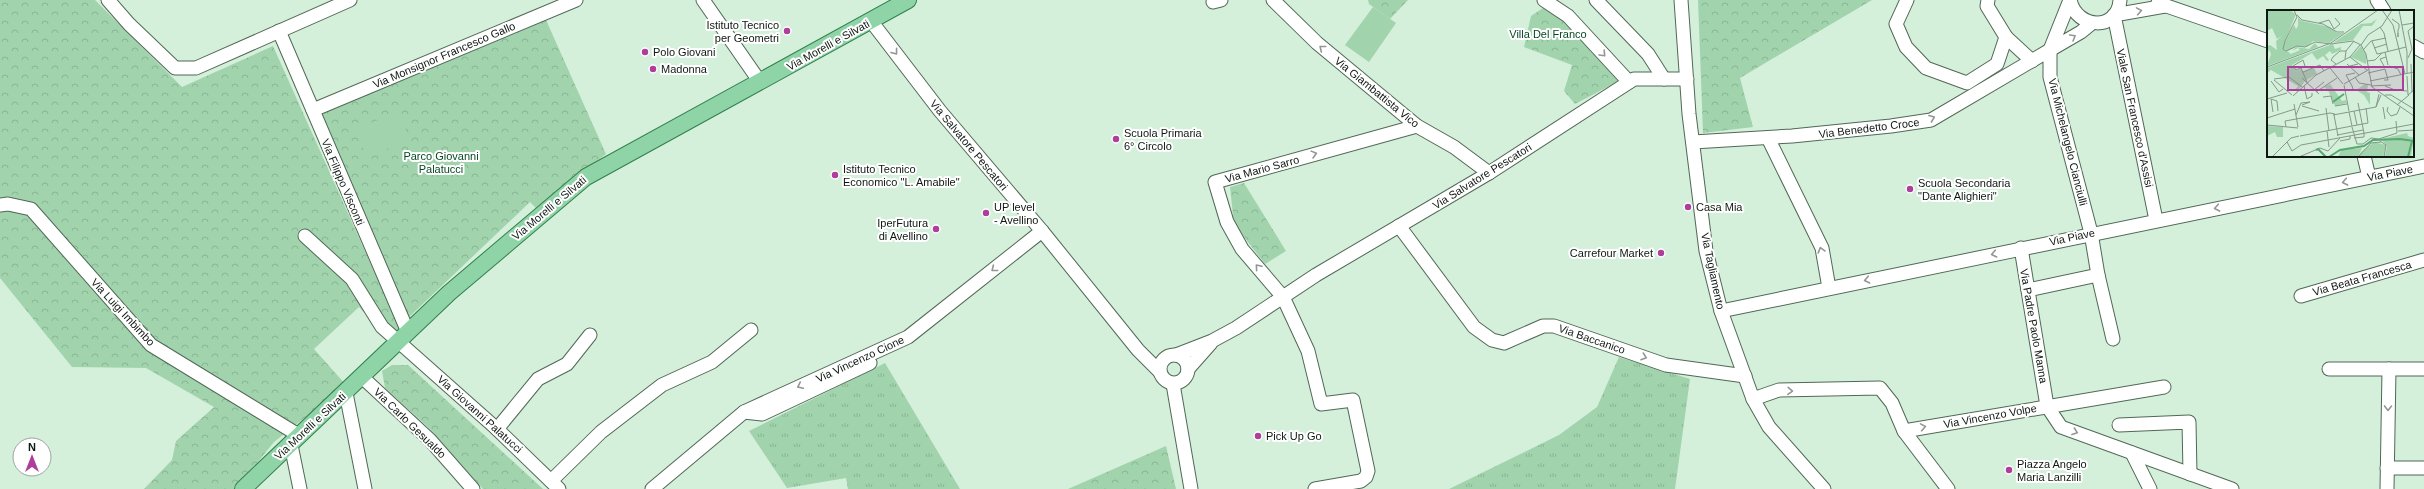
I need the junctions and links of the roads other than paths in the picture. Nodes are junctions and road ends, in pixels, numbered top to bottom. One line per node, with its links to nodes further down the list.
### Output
1 (108, 0): 21 (street)
2 (350, 0): 21 (street)
3 (576, 0): 32 (street, Via Monsignor Francesco Gallo)
4 (703, 0): 30 (street)
5 (908, 0): 19 (main road, Via Morelli e Silvati)
6 (1273, 0): 33 (street, Via Giambattista Vico, one-way to 6)
7 (1544, 0): 31 (street, one-way to 31)
8 (1596, 0): 28 (street)
9 (1681, 0): 29 (street, Via Tagliamento)
10 (1907, 0): 22 (street)
11 (1988, 0): 22 (street)
12 (2070, 0): 20 (street); 25 (street)
13 (2120, 0): 18 (street)
14 (2152, 0): 16 (street)
15 (2377, 0): 17 (street)
16 (2165, 6): 18 (street, Via Benedetto Croce, one-way to 16); 23 (street)
17 (2383, 10)
18 (2114, 15): 20 (street, Via Benedetto Croce); 41 (street, Viale San Francesco d'Assisi)
19 (871, 21): 30 (main road, Via Morelli e Silvati); 43 (street, Via Salvatore Pescatori, one-way to 43)
20 (2092, 23): 25 (street, Via Benedetto Croce, one-way to 20)
21 (279, 31): 32 (street, Via Filippo Visconti)
22 (2006, 37): 27 (street)
23 (2267, 41)
24 (2414, 47): 26 (street)
25 (2050, 50): 27 (street, Via Benedetto Croce); 44 (street, Via Michelangelo Cianciulli)
26 (2424, 52)
27 (2032, 61): 34 (street, Via Benedetto Croce, one-way to 27)
28 (1664, 79): 29 (street, Via Salvatore Pescatori); 31 (street, Via Salvatore Pescatori)
29 (1686, 80): 35 (street, Via Tagliamento)
30 (760, 82): 56 (main road, Via Morelli e Silvati)
31 (1629, 82): 38 (street, Via Salvatore Pescatori)
32 (313, 110): 56 (street, Via Filippo Visconti)
33 (1417, 126): 38 (street, Via Giambattista Vico); 52 (street, Via Mario Sarro, one-way to 33)
34 (1768, 138): 35 (street, Via Benedetto Croce); 49 (street, one-way to 34)
35 (1693, 142): 53 (street, Via Tagliamento)
36 (2364, 157): 39 (street)
37 (2424, 166): 39 (street, Via Piave)
38 (1489, 173): 42 (street, Via Salvatore Pescatori)
39 (2369, 177): 41 (street, Via Piave, one-way to 41)
40 (0, 204): 75 (street, Via Luigi Imbimbo)
41 (2156, 220): 44 (street, Via Piave)
42 (1399, 226): 52 (street, Via Salvatore Pescatori); 64 (street, Via Baccanico, one-way to 64)
43 (1042, 231): 60 (street, Via Salvatore Pescatori); 71 (street, Via Vincenzo Cione, one-way to 71)
44 (2091, 233): 46 (street, Via Piave); 48 (street, Via Michelangelo Cianciulli)
45 (305, 236): 56 (street, Via Giovanni Palatucci)
46 (2020, 248): 49 (street, Via Piave, one-way to 49); 50 (street, Via Padre Paolo Manna)
47 (2424, 260): 51 (street, Via Beata Francesca)
48 (2098, 275): 50 (street); 57 (street, Via Michelangelo Cianciulli)
49 (1828, 288): 53 (street, Via Piave)
50 (2028, 290): 70 (street, Via Padre Paolo Manna)
51 (2301, 296)
52 (1282, 297): 58 (street, Via Salvatore Pescatori); 87 (street)
53 (1721, 311): 64 (street, Via Tagliamento)
54 (751, 330): 80 (street)
55 (590, 335): 73 (street)
56 (403, 337): 65 (main road, Via Morelli e Silvati); 73 (street, Via Giovanni Palatucci)
57 (2113, 339)
58 (1212, 342): 60 (street, Via Salvatore Pescatori); 66 (street, Via Salvatore Pescatori)
59 (882, 357): 71 (street, Via Vincenzo Cione)
60 (1166, 362): 66 (street); 66 (street)
61 (2329, 369): 62 (street)
62 (2389, 369): 63 (street); 77 (street, one-way to 77)
63 (2424, 369)
64 (1744, 376): 69 (street, Via Tagliamento)
65 (362, 377): 68 (main road, Via Morelli e Silvati); 84 (street, Via Carlo Gesualdo)
66 (1182, 377): 86 (street)
67 (2164, 387): 70 (street)
68 (346, 393): 75 (main road, Via Morelli e Silvati); 83 (street)
69 (1753, 399): 74 (street, one-way to 74); 88 (street, Via Tagliamento)
70 (2047, 406): 74 (street, Via Vincenzo Volpe, one-way to 70); 76 (street, Via Vincenzo Volpe, one-way to 76)
71 (744, 412): 85 (street, Via Vincenzo Cione)
72 (2119, 425): 79 (street)
73 (497, 429): 80 (street, Via Giovanni Palatucci)
74 (1904, 431): 89 (street)
75 (296, 440): 81 (main road, Via Morelli e Silvati); 82 (street)
76 (2132, 453): 79 (street, Via Vincenzo Volpe); 90 (street)
77 (2387, 468): 78 (street); 92 (street)
78 (2424, 468)
79 (2190, 474): 91 (street, Via Vincenzo Volpe)
80 (555, 485)
81 (243, 489)
82 (300, 489)
83 (365, 489)
84 (473, 489)
85 (652, 489)
86 (1191, 489)
87 (1314, 489)
88 (1824, 489)
89 (1948, 489)
90 (2150, 489)
91 (2232, 489)
92 (2387, 489)

